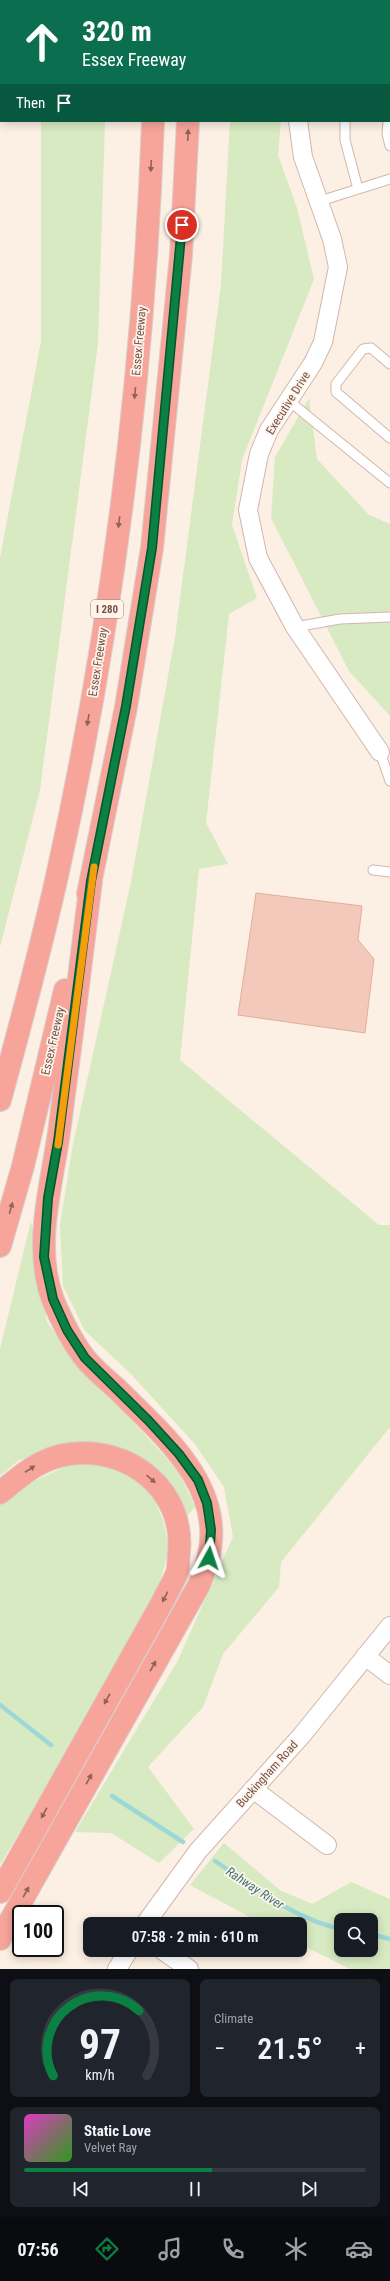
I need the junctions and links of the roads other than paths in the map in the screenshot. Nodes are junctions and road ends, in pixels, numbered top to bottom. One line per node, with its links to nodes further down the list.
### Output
1 (153, 122): 21 (highway, Essex Freeway / I 280, one-way to 21)
2 (188, 122): 20 (highway, Essex Freeway / I 280, one-way to 2)
3 (298, 122): 9 (street, Executive Drive)
4 (345, 122): 8 (lane)
5 (388, 122): 6 (lane)
6 (390, 146)
7 (390, 179): 8 (lane)
8 (358, 189): 9 (lane)
9 (320, 201): 11 (street, Executive Drive)
10 (390, 364): 12 (lane)
11 (289, 401): 13 (lane); 15 (street, Executive Drive)
12 (390, 438)
13 (390, 483)
14 (390, 617): 15 (lane)
15 (295, 627): 16 (street, Executive Drive)
16 (385, 757): 17 (lane)
17 (390, 781)
18 (373, 870): 19 (lane)
19 (390, 872)
20 (91, 881): 22 (highway, Essex Freeway / I 280, one-way to 20); 31 (highway, one-way to 20)
21 (0, 1100)
22 (0, 1246)
23 (0, 1493): 29 (highway, one-way to 29)
24 (390, 1626): 25 (street, Buckingham Road)
25 (366, 1656): 26 (street); 27 (street, Buckingham Road)
26 (390, 1675)
27 (253, 1789): 28 (street); 30 (street, Buckingham Road)
28 (328, 1845)
29 (0, 1892)
30 (150, 1917)
31 (0, 1939)
32 (125, 1957): 34 (street)
33 (172, 1957): 35 (street)
34 (117, 1969)
35 (189, 1969)

